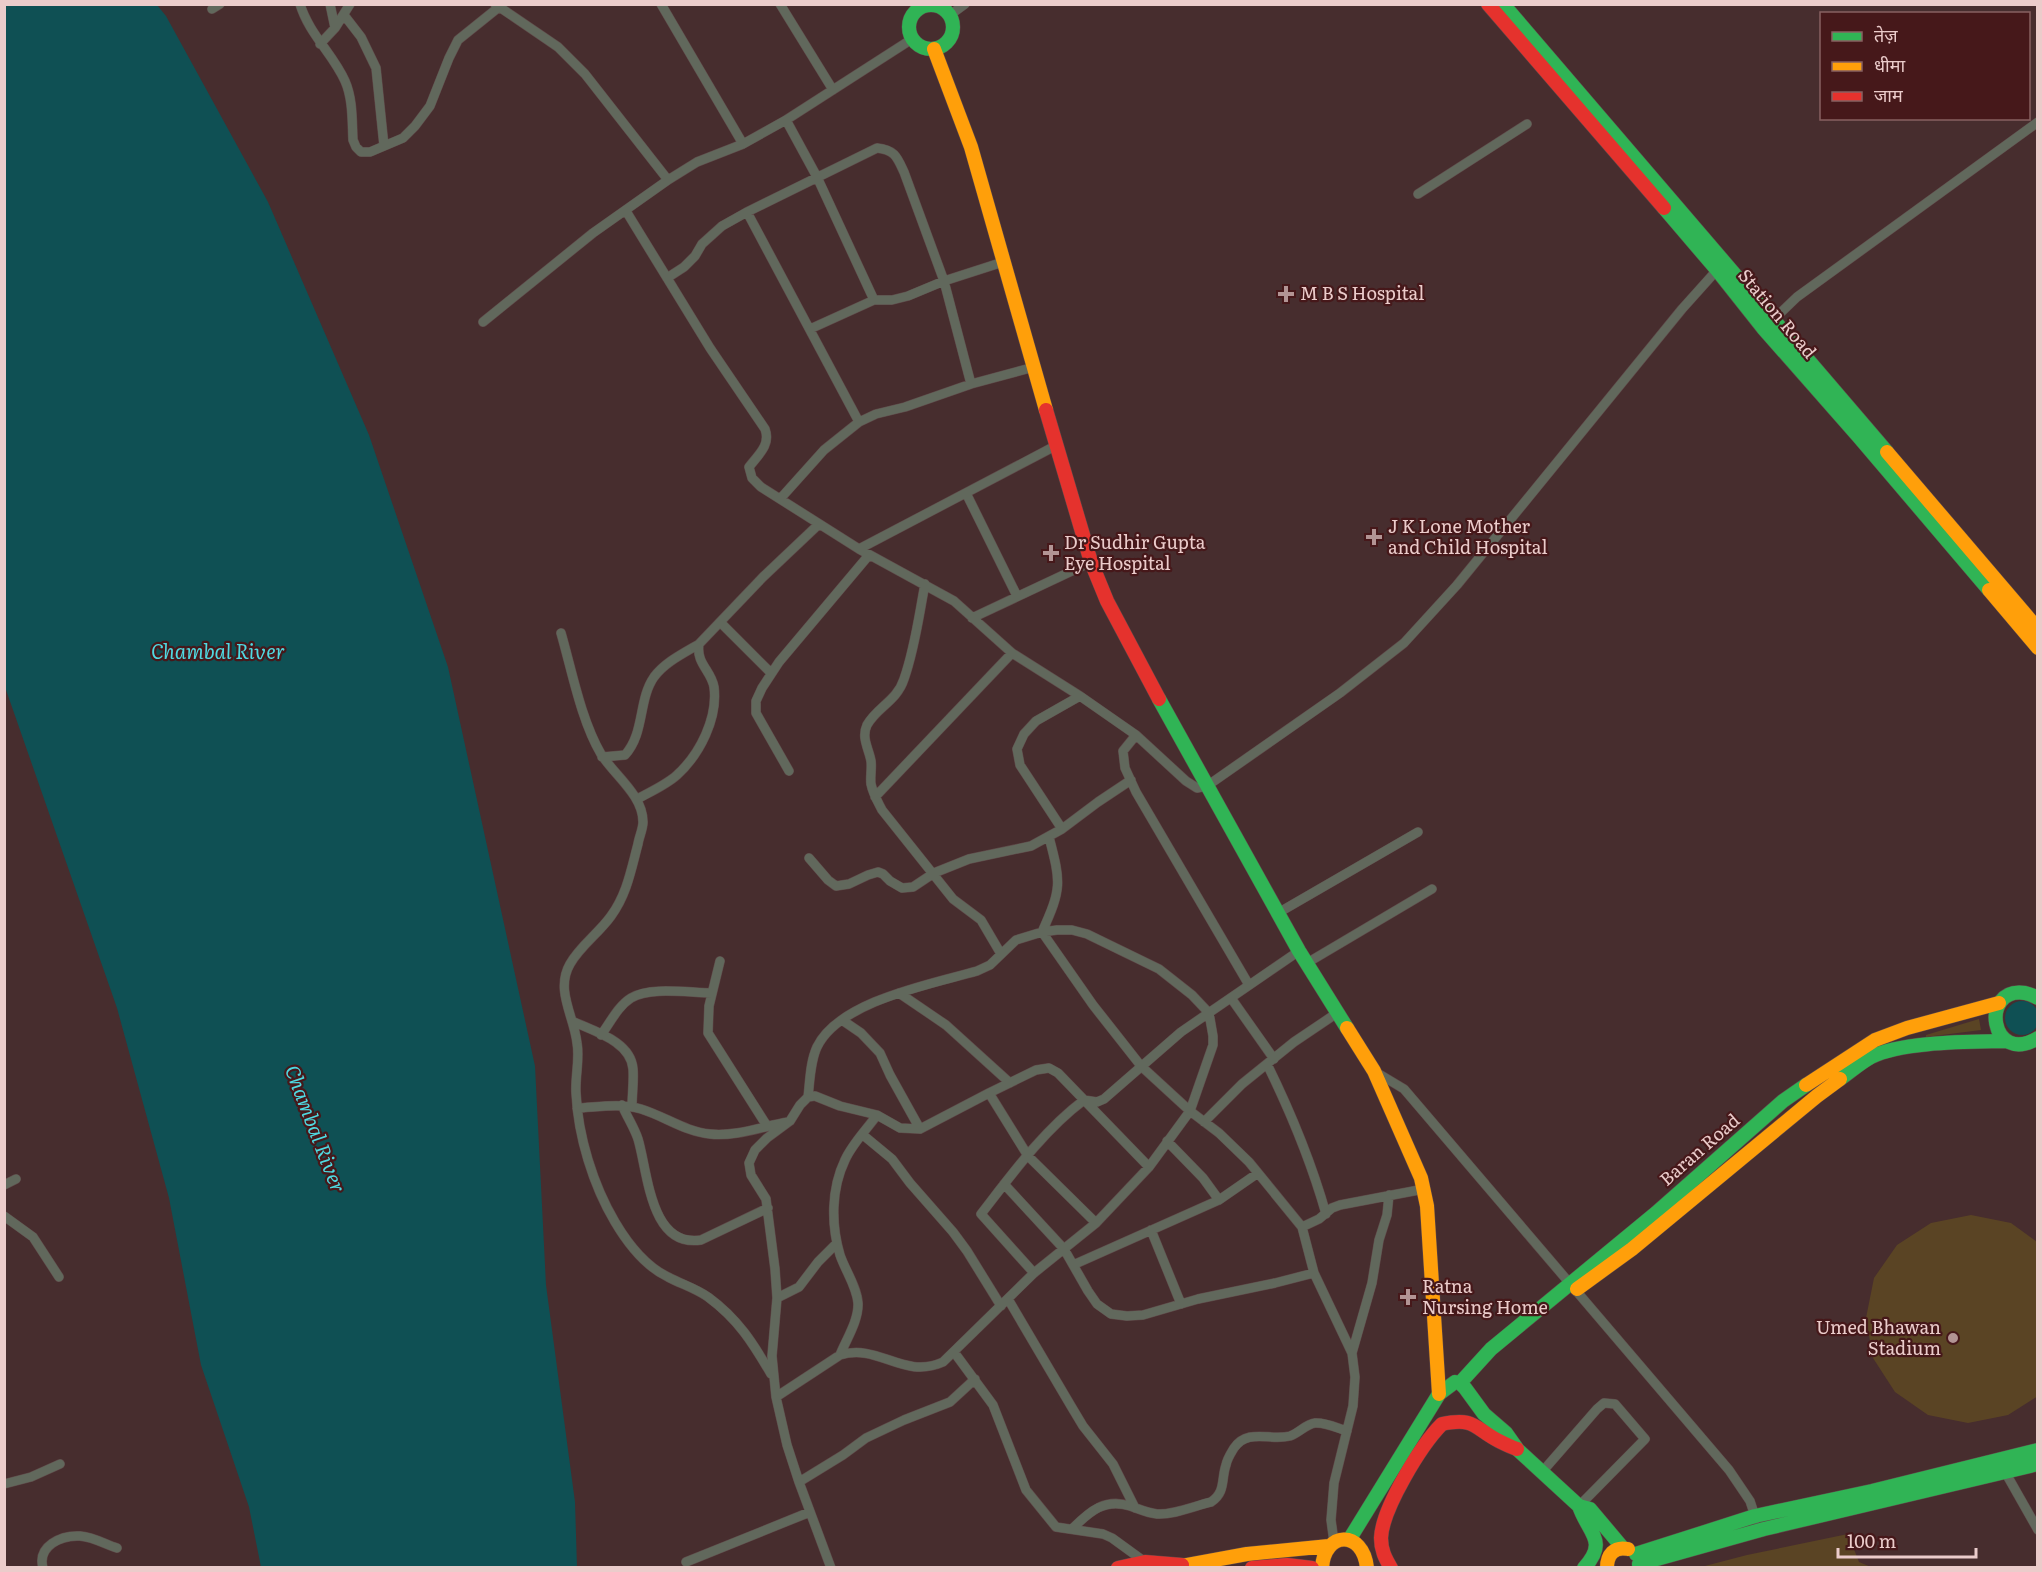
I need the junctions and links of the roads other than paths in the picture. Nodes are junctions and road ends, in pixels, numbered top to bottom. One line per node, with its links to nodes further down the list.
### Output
1 (300, 4): 15 (street)
2 (330, 4): 13 (street)
3 (350, 4): 11 (street)
4 (661, 4): 21 (street)
5 (780, 4): 17 (street)
6 (965, 4): 12 (street)
7 (1488, 4): 29 (street, Station Road)
8 (1503, 4): 34 (street, Station Road)
9 (927, 5): 12 (street); 14 (street)
10 (497, 6): 22 (street); 24 (street)
11 (344, 15): 13 (street); 22 (street)
12 (950, 15): 16 (street)
13 (335, 28): 15 (street)
14 (912, 39): 16 (street); 17 (street)
15 (320, 44): 22 (street)
16 (934, 49): 28 (street)
17 (833, 90): 18 (street)
18 (786, 120): 21 (street); 23 (street)
19 (2037, 122): 34 (street)
20 (1527, 124): 25 (street)
21 (743, 144): 24 (street)
22 (384, 146)
23 (817, 177): 27 (street); 31 (street); 32 (street)
24 (668, 180): 26 (street)
25 (1418, 194)
26 (626, 211): 30 (street); 33 (street)
27 (747, 212): 30 (street); 35 (street)
28 (1003, 262): 31 (street); 36 (street)
29 (1717, 270): 34 (street, Station Road); 61 (street)
30 (667, 278): 41 (street)
31 (944, 281): 32 (street); 37 (street)
32 (874, 300): 35 (street)
33 (483, 322)
34 (1768, 324): 50 (street, Station Road); 53 (street, Station Road)
35 (810, 329): 38 (street)
36 (1034, 368): 37 (street); 39 (street)
37 (971, 384): 38 (street)
38 (859, 422): 41 (street)
39 (1057, 445): 40 (street); 45 (street)
40 (966, 493): 43 (street); 47 (street)
41 (780, 499): 42 (street)
42 (819, 524): 43 (street); 49 (street)
43 (859, 549): 44 (street)
44 (869, 555): 46 (street); 55 (street)
45 (1091, 562): 47 (street); 61 (street)
46 (925, 584): 48 (street); 62 (street)
47 (1017, 596): 48 (street)
48 (972, 618): 54 (street)
49 (720, 622): 52 (street); 55 (street)
50 (2037, 629)
51 (561, 633): 58 (street)
52 (699, 644): 58 (street); 63 (street)
53 (2037, 648)
54 (1012, 653): 56 (street); 62 (street)
55 (771, 673): 59 (street)
56 (1080, 696): 57 (street); 64 (street)
57 (1137, 735): 60 (street); 61 (street)
58 (603, 757): 63 (street)
59 (789, 771)
60 (1131, 780): 64 (street); 75 (street)
61 (1207, 786): 70 (street)
62 (875, 797): 68 (street)
63 (637, 799): 84 (street)
64 (1062, 829): 66 (street)
65 (1418, 832): 70 (street)
66 (1049, 837): 68 (street); 71 (street)
67 (810, 858): 68 (street)
68 (934, 873): 72 (street)
69 (1432, 889): 73 (street)
70 (1278, 913): 73 (street)
71 (1042, 932): 72 (street); 82 (street); 91 (street)
72 (1001, 954): 77 (street)
73 (1303, 957): 75 (street); 81 (street)
74 (720, 961): 76 (street)
75 (1249, 985): 79 (street)
76 (712, 993): 86 (street); 103 (street)
77 (899, 993): 83 (street); 93 (street)
78 (2035, 994): 80 (street, Baran Road)
79 (1231, 998): 82 (street); 90 (street)
80 (1999, 1003): 85 (street, Baran Road); 88 (street)
81 (1337, 1012): 90 (street); 92 (street)
82 (1209, 1013): 91 (street); 99 (street)
83 (842, 1020): 95 (street); 104 (street)
84 (572, 1021): 86 (street); 98 (street)
85 (1893, 1033): 89 (street); 128 (street, Baran Road)
86 (601, 1035): 97 (street)
87 (2037, 1038): 88 (street, Baran Road)
88 (2007, 1041): 89 (street, Baran Road)
89 (1896, 1049): 128 (street, Baran Road)
90 (1270, 1061): 102 (street); 117 (street)
91 (1141, 1066): 96 (street); 99 (street)
92 (1374, 1071): 113 (street); 128 (street)
93 (1010, 1083): 94 (street); 96 (street)
94 (989, 1093): 104 (street); 107 (street)
95 (808, 1097): 100 (street); 101 (street)
96 (1084, 1100): 107 (street); 108 (street)
97 (627, 1106): 98 (street); 103 (street); 116 (street)
98 (577, 1108): 137 (street)
99 (1190, 1111): 102 (street); 106 (street)
100 (877, 1115): 104 (street); 105 (street)
101 (790, 1121): 103 (street); 116 (street)
102 (1204, 1122): 109 (street)
103 (767, 1126)
104 (920, 1129)
105 (863, 1135): 122 (street); 132 (street)
106 (1167, 1141): 108 (street); 115 (street)
107 (1028, 1156): 111 (street); 119 (street)
108 (1149, 1167): 119 (street)
109 (1258, 1173): 115 (street); 120 (street)
110 (16, 1179): 112 (street)
111 (1004, 1184): 123 (street); 125 (street)
112 (4, 1185)
113 (1424, 1189): 114 (street); 136 (street)
114 (1389, 1195): 117 (street); 134 (street)
115 (1219, 1200): 121 (street)
116 (768, 1208): 129 (street)
117 (1326, 1214): 120 (street)
118 (4, 1216): 127 (street)
119 (1096, 1222): 123 (street)
120 (1302, 1227): 126 (street)
121 (1151, 1230): 124 (street); 131 (street)
122 (837, 1243): 129 (street); 135 (street)
123 (1064, 1249): 124 (street); 125 (street)
124 (1073, 1265): 131 (street)
125 (1034, 1273): 130 (street)
126 (1314, 1273): 131 (street); 134 (street)
127 (59, 1276)
128 (1572, 1287): 139 (street, Baran Road); 154 (street)
129 (777, 1298): 137 (street)
130 (1008, 1299): 132 (street); 152 (street)
131 (1181, 1304)
132 (1001, 1306): 133 (street)
133 (954, 1352): 135 (street); 138 (street)
134 (1352, 1353): 142 (street)
135 (840, 1355): 141 (street)
136 (1438, 1358): 139 (street); 140 (street)
137 (773, 1376): 141 (street)
138 (975, 1379): 149 (street); 155 (street)
139 (1460, 1384): 140 (street, Baran Road); 143 (street)
140 (1440, 1394): 158 (street, Baran Road)
141 (776, 1396): 149 (street)
142 (1347, 1431): 152 (street); 159 (street)
143 (1518, 1450): 148 (street); 174 (street)
144 (2037, 1450): 154 (street)
145 (60, 1464): 150 (street)
146 (2037, 1464): 147 (street)
147 (2004, 1470): 156 (street); 157 (street)
148 (1542, 1472): 151 (street); 151 (street)
149 (799, 1482): 153 (street)
150 (4, 1484)
151 (1579, 1506): 160 (street); 175 (street)
152 (1135, 1508): 155 (street)
153 (810, 1512): 162 (street); 168 (street)
154 (1755, 1516): 156 (street); 164 (street)
155 (1073, 1528): 163 (street)
156 (1759, 1530): 164 (street)
157 (2037, 1530)
158 (1349, 1540): 159 (street); 173 (street)
159 (1331, 1544): 165 (street); 172 (street)
160 (1622, 1547): 164 (street); 176 (street)
161 (117, 1548): 167 (street)
162 (686, 1562)
163 (1145, 1562): 165 (street); 169 (street)
164 (1638, 1562)
165 (1177, 1566)
166 (1259, 1567): 170 (street); 171 (street)
167 (43, 1568)
168 (831, 1568)
169 (1118, 1568)
170 (1252, 1568)
171 (1312, 1568)
172 (1322, 1568)
173 (1366, 1568)
174 (1391, 1568)
175 (1584, 1568)
176 (1606, 1568)

